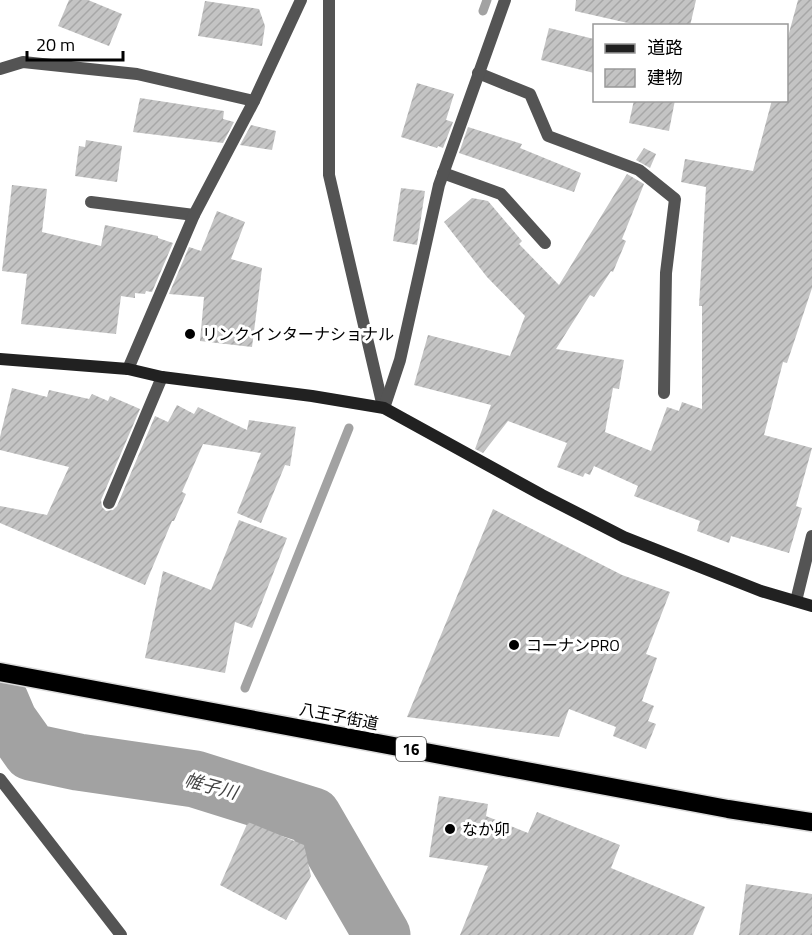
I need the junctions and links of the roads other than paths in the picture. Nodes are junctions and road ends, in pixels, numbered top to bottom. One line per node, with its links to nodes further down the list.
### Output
1 (301, 0): 6 (street)
2 (329, 0): 15 (street)
3 (505, 0): 5 (street)
4 (0, 69): 6 (street)
5 (478, 73): 7 (street); 14 (street)
6 (254, 101): 9 (street)
7 (443, 173): 10 (street); 15 (street)
8 (91, 202): 9 (street)
9 (194, 215): 12 (street)
10 (545, 243)
11 (0, 358): 12 (street)
12 (128, 369): 13 (street)
13 (162, 377): 15 (street); 16 (street)
14 (664, 393)
15 (384, 408): 18 (street)
16 (109, 503)
17 (812, 537): 18 (street)
18 (796, 601): 19 (street)
19 (812, 606)
20 (5, 673): 22 (highway, 八王子街道 / 16)
21 (0, 779): 23 (street)
22 (812, 822)
23 (121, 935)

